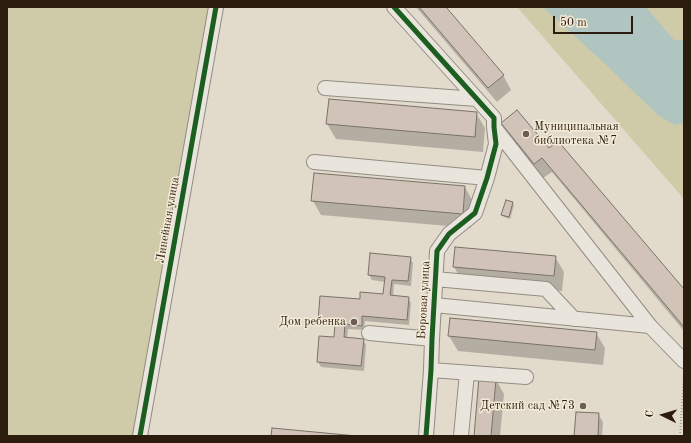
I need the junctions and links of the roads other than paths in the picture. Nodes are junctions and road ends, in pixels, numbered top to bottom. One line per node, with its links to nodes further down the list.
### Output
1 (216, 7): 18 (street, Линейная улица)
2 (394, 7): 4 (street, Боровая улица)
3 (325, 88): 4 (street)
4 (477, 99): 5 (street, Боровая улица)
5 (494, 127): 7 (street, Боровая улица); 11 (street)
6 (314, 162): 7 (street)
7 (487, 178): 8 (street, Боровая улица)
8 (435, 279): 9 (street, Боровая улица); 10 (street)
9 (434, 305): 10 (street); 13 (street, Боровая улица)
10 (574, 319): 11 (street)
11 (650, 326): 14 (street)
12 (369, 333): 13 (street)
13 (432, 340): 15 (street, Боровая улица)
14 (684, 361)
15 (431, 370): 16 (street); 19 (street, Боровая улица)
16 (467, 373): 17 (street); 20 (street)
17 (526, 377)
18 (140, 436)
19 (426, 436)
20 (461, 436)

